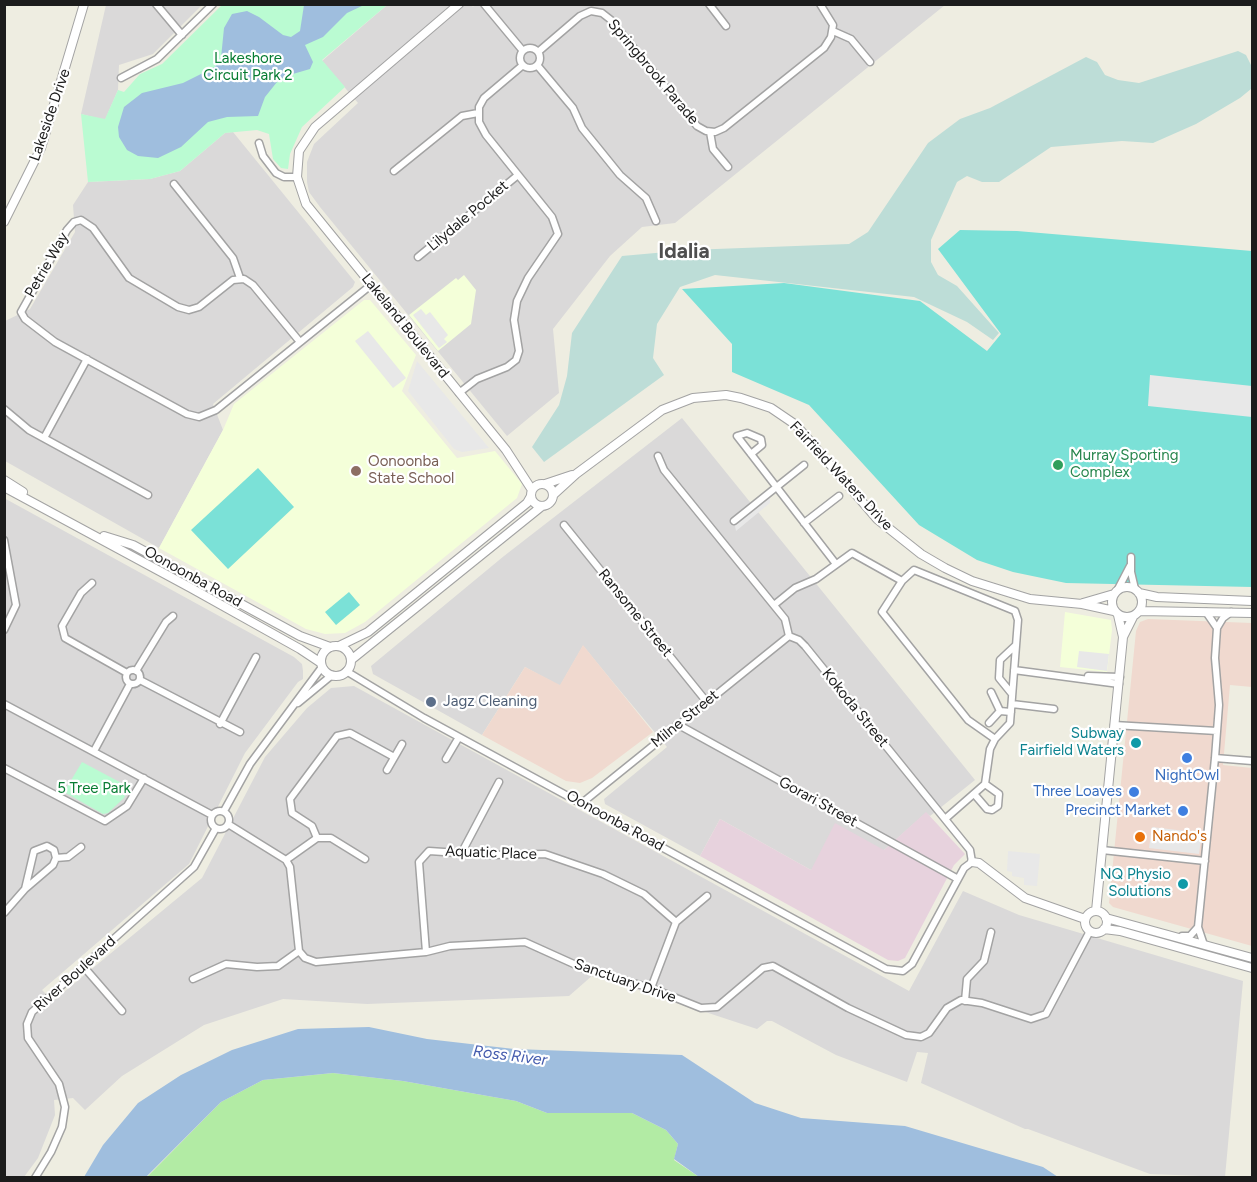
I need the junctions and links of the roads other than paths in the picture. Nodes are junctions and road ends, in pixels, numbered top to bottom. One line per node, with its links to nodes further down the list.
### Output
1 (84, 4): 27 (street, Lakeside Drive)
2 (156, 4): 11 (street)
3 (213, 4): 11 (street)
4 (459, 4): 24 (street, Lakeland Boulevard)
5 (484, 4): 12 (street)
6 (709, 4): 9 (street)
7 (820, 4): 10 (street)
8 (597, 8): 13 (street, Springbrook Parade); 19 (street, Springbrook Parade)
9 (726, 26)
10 (833, 31): 14 (street); 19 (street, Springbrook Parade)
11 (182, 35): 17 (street)
12 (523, 51): 13 (street); 15 (street)
13 (538, 52): 16 (street)
14 (870, 62)
15 (523, 65): 16 (street); 18 (street)
16 (537, 65): 26 (street)
17 (121, 78)
18 (478, 113): 22 (street); 23 (street)
19 (710, 132): 21 (street, Springbrook Parade)
20 (259, 143): 24 (street)
21 (728, 167)
22 (394, 171)
23 (518, 175): 28 (street, Lilydale Pocket); 33 (street)
24 (297, 177): 30 (street, Lakeland Boulevard)
25 (174, 184): 29 (street)
26 (656, 221)
27 (4, 222)
28 (418, 257)
29 (240, 278): 31 (street); 32 (street, Petrie Way)
30 (371, 285): 31 (street, Petrie Way); 33 (street, Lakeland Boulevard)
31 (300, 342): 32 (street, Petrie Way)
32 (87, 359): 35 (street)
33 (459, 393): 39 (street, Lakeland Boulevard)
34 (4, 409): 35 (street)
35 (44, 438): 46 (street)
36 (751, 454): 44 (street)
37 (658, 456): 65 (street, Kokoda Street)
38 (804, 465): 44 (street)
39 (522, 471): 42 (street, Lakeland Boulevard); 45 (street, Lakeland Boulevard)
40 (576, 474): 42 (street, Fairfield Waters Drive); 47 (street, Fairfield Waters Drive); 64 (street, Fairfield Waters Drive)
41 (4, 480): 50 (street, Oonoonba Road)
42 (542, 484): 45 (street); 47 (street)
43 (4, 487): 50 (street, Oonoonba Road)
44 (777, 487): 51 (street); 52 (street)
45 (531, 493): 49 (street); 78 (street)
46 (148, 495)
47 (553, 495): 49 (street)
48 (839, 496): 52 (street)
49 (542, 506): 81 (street)
50 (52, 512): 54 (street, Oonoonba Road)
51 (734, 520)
52 (804, 523): 57 (street)
53 (564, 525): 93 (street, Ransome Street)
54 (86, 530): 79 (street, Oonoonba Road); 82 (street, Oonoonba Road)
55 (4, 540): 74 (street)
56 (1131, 556): 58 (street)
57 (836, 564): 59 (street); 65 (street)
58 (1131, 565): 61 (street); 62 (street)
59 (902, 581): 77 (street); 106 (street)
60 (92, 583): 86 (street)
61 (1137, 591): 62 (street); 63 (street); 67 (street)
62 (1116, 592): 64 (street, Fairfield Waters Drive); 69 (street)
63 (1252, 601)
64 (1082, 604): 69 (street, Fairfield Waters Drive)
65 (774, 605): 75 (street, Kokoda Street)
66 (1204, 610): 67 (street); 68 (street); 73 (street)
67 (1140, 611): 72 (street)
68 (1231, 612): 70 (street); 73 (street)
69 (1116, 613): 72 (street); 76 (street)
70 (1252, 613)
71 (173, 616): 84 (street)
72 (1133, 617): 76 (street)
73 (1217, 628): 103 (street)
74 (4, 630)
75 (789, 636): 93 (street, Milne Street); 122 (street, Kokoda Street)
76 (1123, 637): 88 (street)
77 (1016, 645): 83 (street); 92 (street)
78 (339, 646): 79 (street); 81 (street)
79 (330, 647): 82 (street)
80 (256, 657): 100 (street)
81 (351, 660): 85 (street)
82 (321, 665): 87 (street); 95 (street)
83 (1014, 670): 88 (street); 92 (street)
84 (136, 671): 86 (street); 89 (street)
85 (346, 671): 87 (street); 105 (street, Oonoonba Road)
86 (127, 673): 90 (street)
87 (332, 675): 95 (street)
88 (1119, 680): 102 (street)
89 (140, 681): 90 (street); 100 (street)
90 (130, 684): 108 (street)
91 (991, 692): 98 (street)
92 (1012, 695): 96 (street)
93 (706, 701): 101 (street, Milne Street)
94 (4, 704): 108 (street)
95 (294, 707): 120 (street)
96 (1011, 708): 97 (street); 98 (street); 106 (street)
97 (1054, 709)
98 (1000, 711): 99 (street)
99 (990, 723)
100 (220, 724): 104 (street)
101 (677, 724): 119 (street, Milne Street); 134 (street, Gorari Street)
102 (1114, 725): 103 (street); 127 (street)
103 (1216, 731): 110 (street)
104 (240, 732)
105 (459, 737): 111 (street); 119 (street, Oonoonba Road)
106 (994, 740): 117 (street)
107 (402, 744): 109 (street)
108 (94, 751): 115 (street)
109 (394, 757): 114 (street); 125 (street)
110 (1215, 758): 112 (street); 132 (street)
111 (446, 759)
112 (1252, 761)
113 (4, 768): 115 (street)
114 (387, 770)
115 (144, 778): 121 (street)
116 (499, 782): 128 (street)
117 (985, 784): 118 (street); 118 (street)
118 (975, 795): 122 (street)
119 (582, 803): 134 (street, Oonoonba Road)
120 (224, 811): 121 (street); 123 (street)
121 (212, 815): 124 (street)
122 (945, 819): 133 (street, Kokoda Street)
123 (228, 824): 124 (street); 131 (street)
124 (216, 828): 152 (street, River Boulevard)
125 (317, 838): 130 (street); 131 (street)
126 (81, 847): 129 (street)
127 (1102, 850): 132 (street); 137 (street)
128 (462, 852): 141 (street, Aquatic Place); 150 (street, Aquatic Place)
129 (56, 858): 135 (street); 135 (street)
130 (365, 859)
131 (286, 860): 149 (street)
132 (1205, 861): 142 (street)
133 (972, 862): 134 (street); 140 (street)
134 (958, 879)
135 (25, 889): 138 (street)
136 (707, 896): 141 (street)
137 (1096, 911): 139 (street); 140 (street)
138 (4, 913)
139 (1106, 918): 143 (street); 146 (street)
140 (1085, 919): 144 (street)
141 (676, 922): 155 (street)
142 (1198, 927): 146 (street); 147 (street)
143 (1104, 929): 144 (street); 148 (street)
144 (1090, 931): 156 (street)
145 (991, 932): 156 (street)
146 (1163, 934): 147 (street); 148 (street)
147 (1205, 945): 151 (street)
148 (1182, 949): 153 (street)
149 (299, 951): 150 (street, Sanctuary Drive); 154 (street)
150 (426, 952): 155 (street, Sanctuary Drive)
151 (1252, 958)
152 (83, 966): 157 (street); 158 (street, River Boulevard)
153 (1252, 968)
154 (194, 979)
155 (651, 988): 156 (street, Sanctuary Drive)
156 (965, 1001)
157 (122, 1011)
158 (35, 1178)

